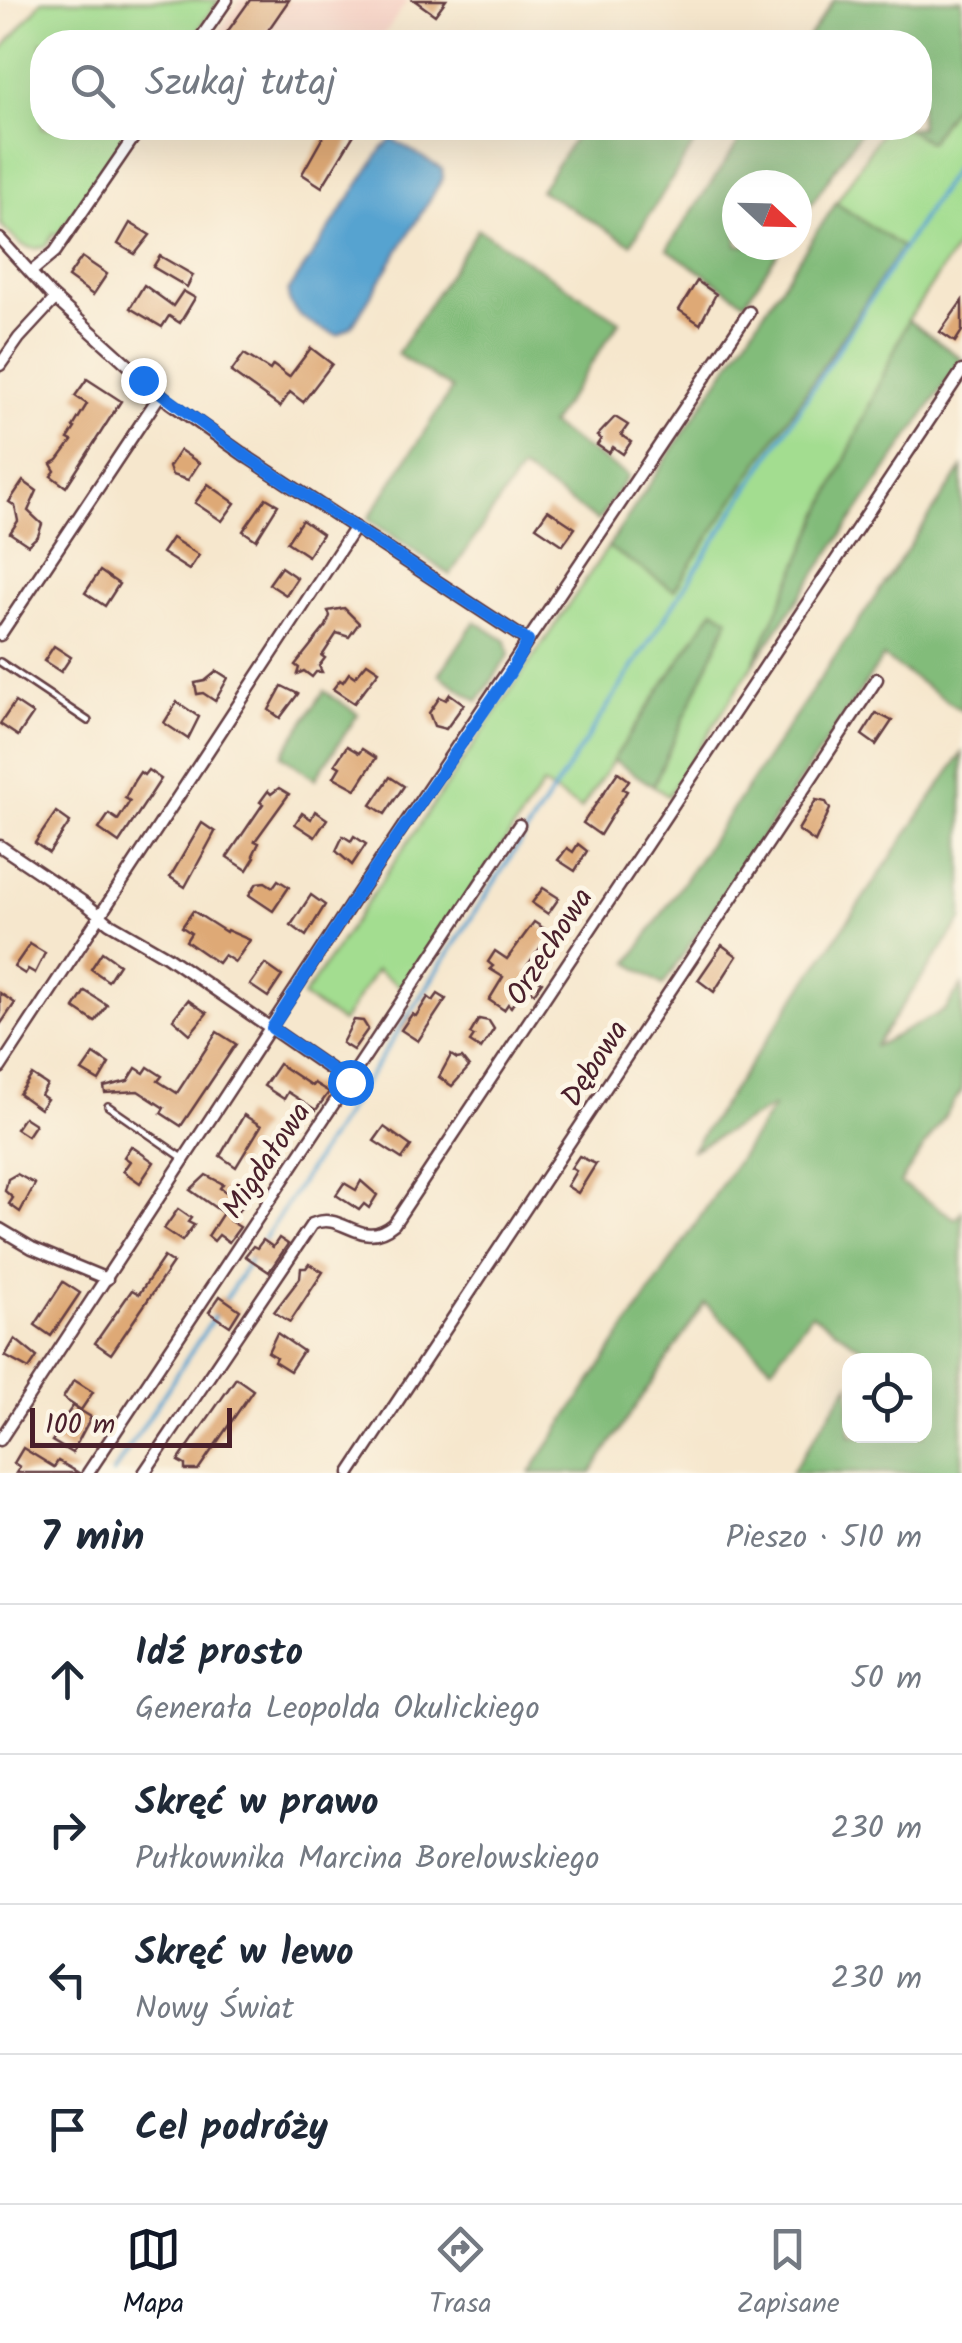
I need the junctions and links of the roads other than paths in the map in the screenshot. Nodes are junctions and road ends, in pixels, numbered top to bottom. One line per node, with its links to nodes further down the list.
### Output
1 (228, 0): 2 (street)
2 (207, 30)
3 (132, 140): 5 (street)
4 (0, 240): 5 (street)
5 (31, 272): 6 (street)
6 (56, 299): 8 (street); 10 (street)
7 (749, 312): 13 (street)
8 (0, 364)
9 (962, 371): 29 (street, Orzechowa)
10 (160, 394): 11 (street); 12 (street)
11 (356, 527): 13 (street); 19 (street)
12 (0, 635)
13 (528, 641): 20 (street)
14 (0, 662): 16 (lane)
15 (878, 680): 30 (street, Dębowa)
16 (88, 720)
17 (519, 825): 22 (street, Migdałowa)
18 (0, 846): 19 (street)
19 (99, 916): 20 (street); 21 (street)
20 (272, 1028): 22 (street); 24 (street)
21 (0, 1068)
22 (350, 1082): 28 (street, Migdałowa)
23 (108, 1106): 24 (lane)
24 (183, 1158): 26 (street)
25 (0, 1229): 26 (street)
26 (107, 1279): 27 (street)
27 (0, 1440)
28 (88, 1473)
29 (144, 1473)
30 (350, 1473)

